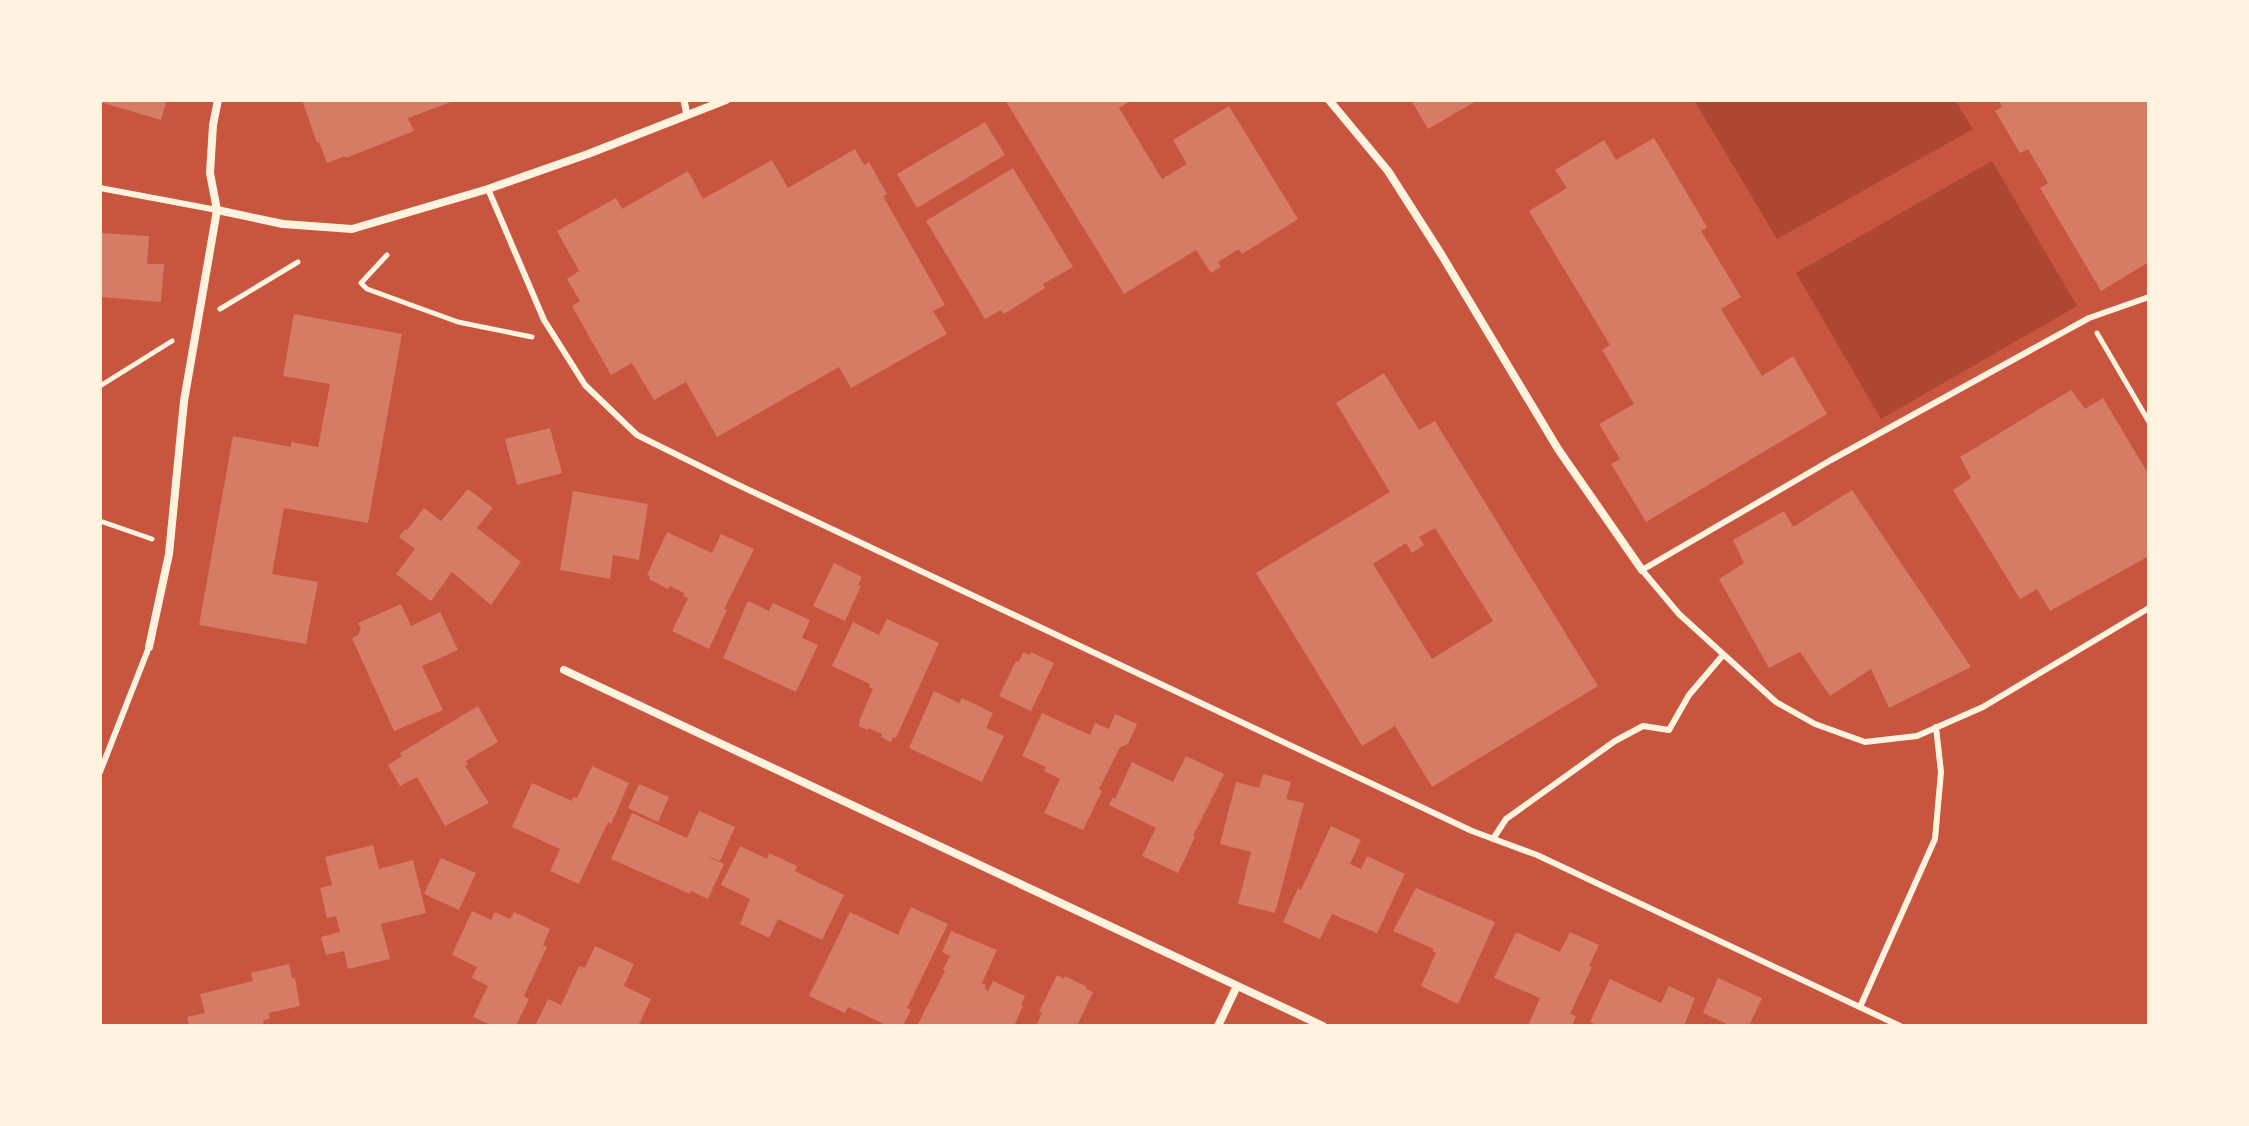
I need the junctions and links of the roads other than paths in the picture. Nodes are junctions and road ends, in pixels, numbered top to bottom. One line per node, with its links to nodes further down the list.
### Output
1 (218, 100): 8 (street)
2 (684, 100): 5 (street)
3 (726, 100): 5 (street)
4 (1329, 100): 10 (street)
5 (687, 115): 7 (street)
6 (100, 188): 8 (lane)
7 (488, 189): 8 (street); 17 (lane)
8 (217, 210): 12 (street)
9 (2149, 297): 10 (lane)
10 (1642, 570): 13 (lane)
11 (2149, 608): 15 (lane)
12 (149, 647): 16 (lane)
13 (1723, 655): 15 (lane); 17 (lane)
14 (564, 670): 18 (street)
15 (1936, 727): 19 (lane)
16 (100, 772)
17 (1493, 839): 19 (lane)
18 (1237, 986): 20 (street); 21 (street)
19 (1860, 1007): 22 (lane)
20 (1218, 1026)
21 (1323, 1026)
22 (1900, 1026)

